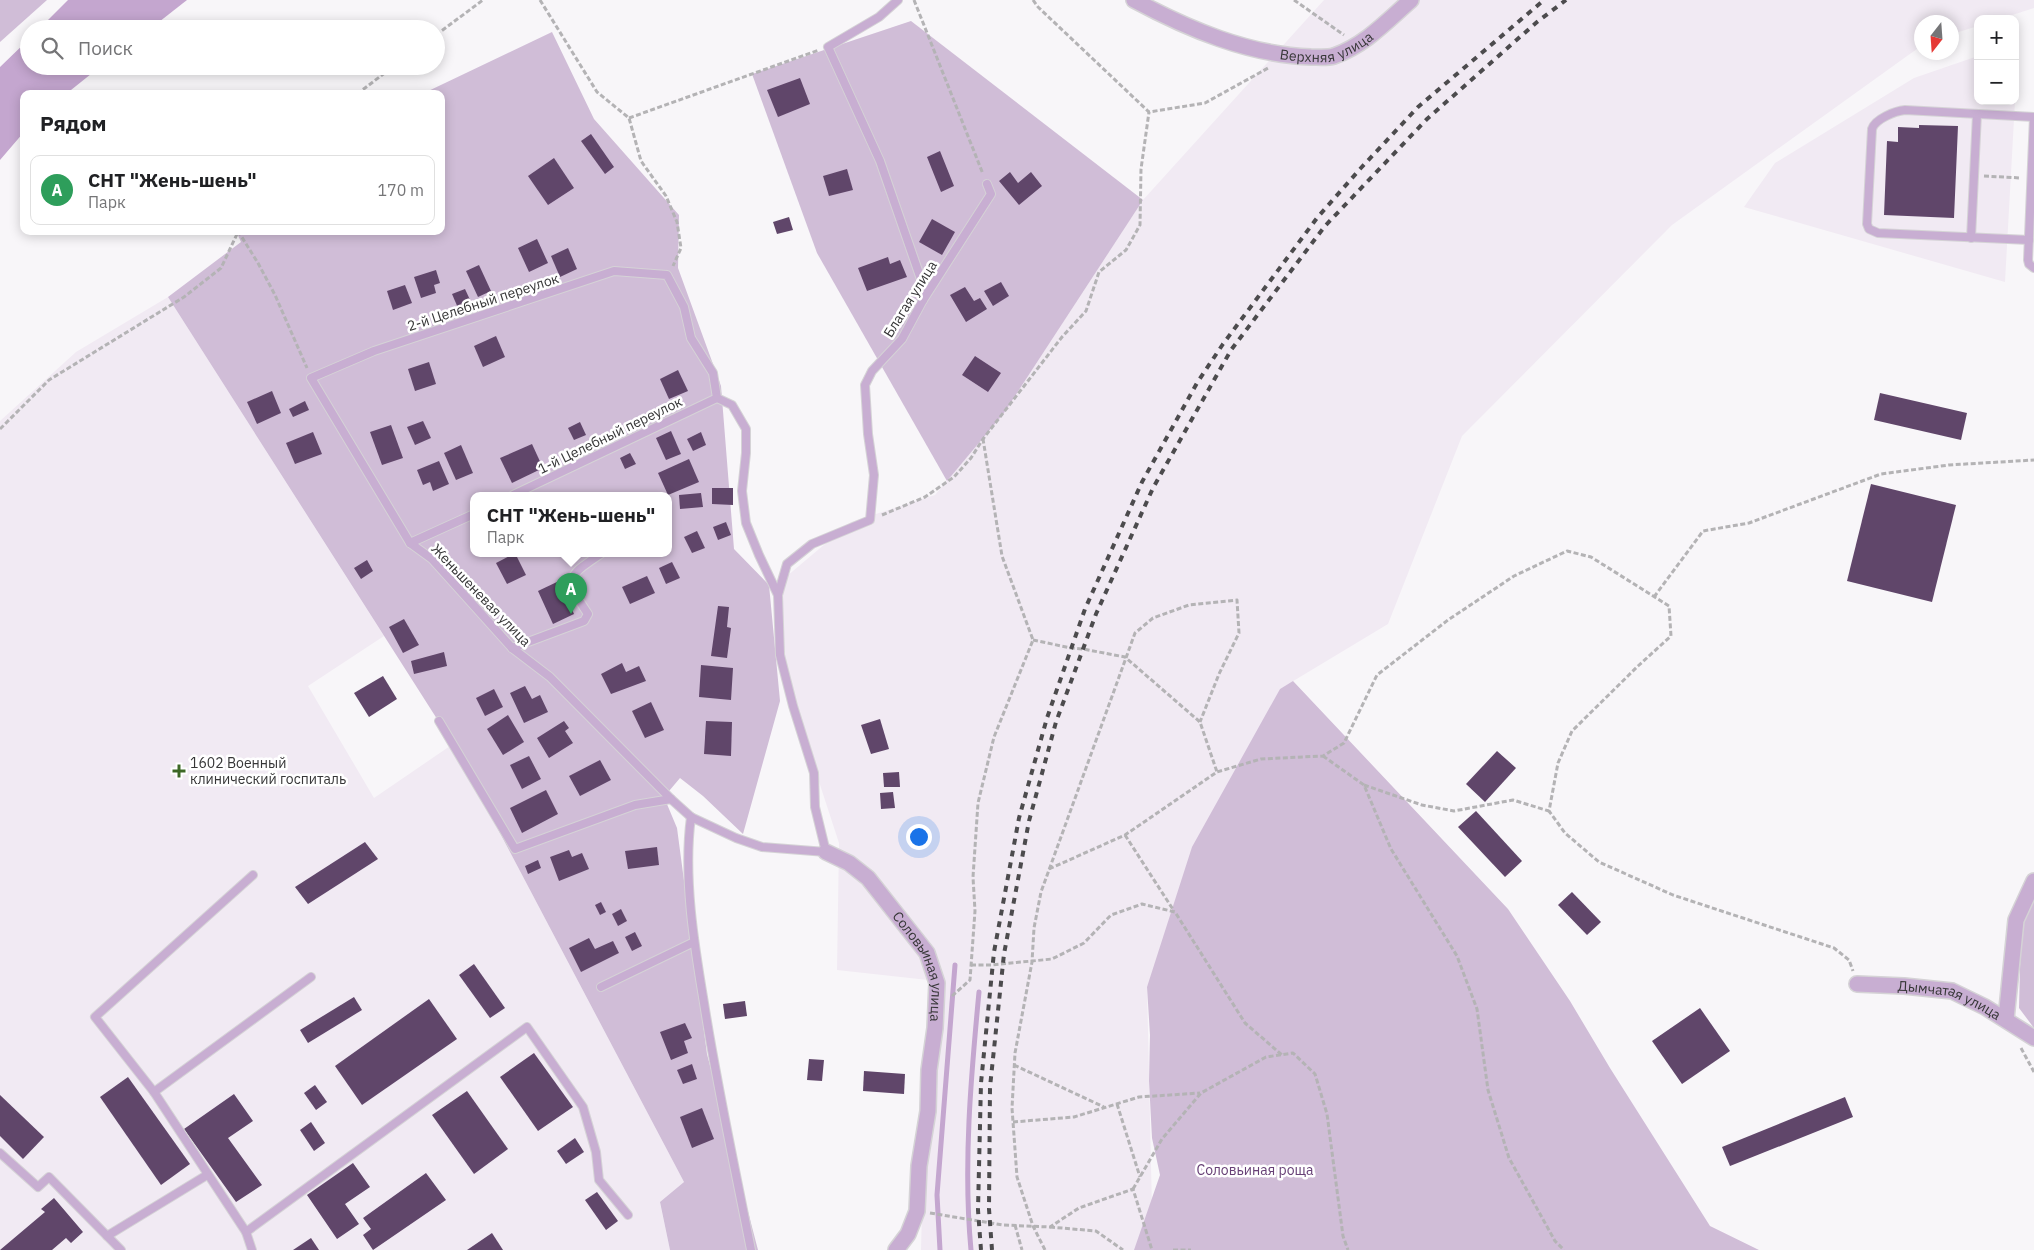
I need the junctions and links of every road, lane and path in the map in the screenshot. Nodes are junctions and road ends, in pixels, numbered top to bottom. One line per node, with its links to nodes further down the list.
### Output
1 (483, 0): 9 (path)
2 (540, 0): 18 (path)
3 (898, 0): 11 (lane)
4 (914, 0): 21 (path)
5 (1033, 0): 15 (path)
6 (1134, 0): 12 (street, Верхняя улица)
7 (1294, 0): 10 (path)
8 (1411, 0): 10 (street, Верхняя улица)
9 (445, 27)
10 (1358, 45): 12 (street, Верхняя улица)
11 (828, 47): 18 (path); 28 (lane)
12 (1290, 56): 15 (path)
13 (382, 75): 14 (path)
14 (361, 90)
15 (1149, 112): 32 (path)
16 (1977, 114): 17 (lane); 19 (lane); 24 (lane)
17 (2034, 117): 20 (lane)
18 (629, 118): 27 (path)
19 (1974, 176): 20 (path); 24 (lane)
20 (2031, 178): 25 (lane)
21 (987, 184): 28 (lane, Благая улица)
22 (237, 235): 31 (path)
23 (240, 235): 29 (path)
24 (1971, 238): 25 (lane)
25 (2029, 240): 26 (lane)
26 (2034, 268)
27 (667, 275): 29 (lane, 2-й Целебный переулок); 30 (lane)
28 (923, 300): 36 (lane, Благая улица)
29 (311, 378): 37 (lane, Женьшеневая улица)
30 (717, 398): 34 (lane, 1-й Целебный переулок); 39 (lane)
31 (0, 429)
32 (983, 439): 36 (path); 41 (path)
33 (2034, 460): 40 (path)
34 (519, 492)
35 (470, 516): 37 (lane)
36 (870, 520): 39 (lane)
37 (410, 543): 42 (lane, Женьшеневая улица)
38 (596, 557): 42 (lane)
39 (778, 595): 53 (lane)
40 (1654, 596): 46 (path); 50 (path)
41 (1033, 640): 43 (path); 60 (path)
42 (512, 648): 49 (lane, Женьшеневая улица)
43 (1125, 657): 45 (path); 45 (path); 54 (path)
44 (439, 721): 49 (lane)
45 (1200, 722): 47 (path)
46 (1323, 756): 47 (path); 48 (path)
47 (1217, 772): 52 (path)
48 (1364, 784): 50 (path); 96 (path)
49 (671, 799): 51 (lane, Соловьиная улица)
50 (1549, 811): 62 (path)
51 (691, 817): 53 (lane, Соловьиная улица); 58 (lane)
52 (1125, 835): 54 (path); 57 (path)
53 (826, 852): 64 (street, Соловьиная улица)
54 (1049, 869): 59 (path)
55 (253, 875): 69 (lane)
56 (2034, 881): 65 (street)
57 (1175, 912): 59 (path); 67 (path)
58 (694, 942): 63 (lane); 87 (lane)
59 (1032, 962): 60 (path); 68 (path)
60 (971, 965): 64 (path)
61 (311, 977): 69 (lane)
62 (1858, 984): 65 (street, Дымчатая улица)
63 (601, 987)
64 (936, 1010): 78 (street, Соловьиная улица)
65 (2006, 1018): 66 (street, Дымчатая улица)
66 (2034, 1038)
67 (1282, 1055): 70 (path); 95 (path)
68 (1014, 1065): 72 (path); 73 (path)
69 (154, 1092): 75 (lane)
70 (1201, 1092): 71 (path); 76 (path)
71 (1117, 1104): 72 (path); 76 (path)
72 (1105, 1108): 73 (path)
73 (1013, 1122): 81 (path)
74 (0, 1153): 84 (lane)
75 (207, 1175): 83 (lane); 84 (lane)
76 (1140, 1177): 77 (path)
77 (1133, 1189): 82 (path); 92 (path)
78 (917, 1211): 80 (path); 88 (street, Соловьиная улица)
79 (628, 1215): 83 (lane)
80 (1015, 1225): 81 (path); 89 (path)
81 (1033, 1226): 82 (path); 90 (path)
82 (1050, 1227): 91 (path)
83 (246, 1232): 86 (lane)
84 (107, 1236): 85 (lane)
85 (121, 1250)
86 (252, 1250)
87 (751, 1250)
88 (896, 1250)
89 (1022, 1250)
90 (1045, 1250)
91 (1123, 1250)
92 (1152, 1250)
93 (1173, 1250): 94 (path)
94 (1191, 1250)
95 (1348, 1250)
96 (1564, 1250)

